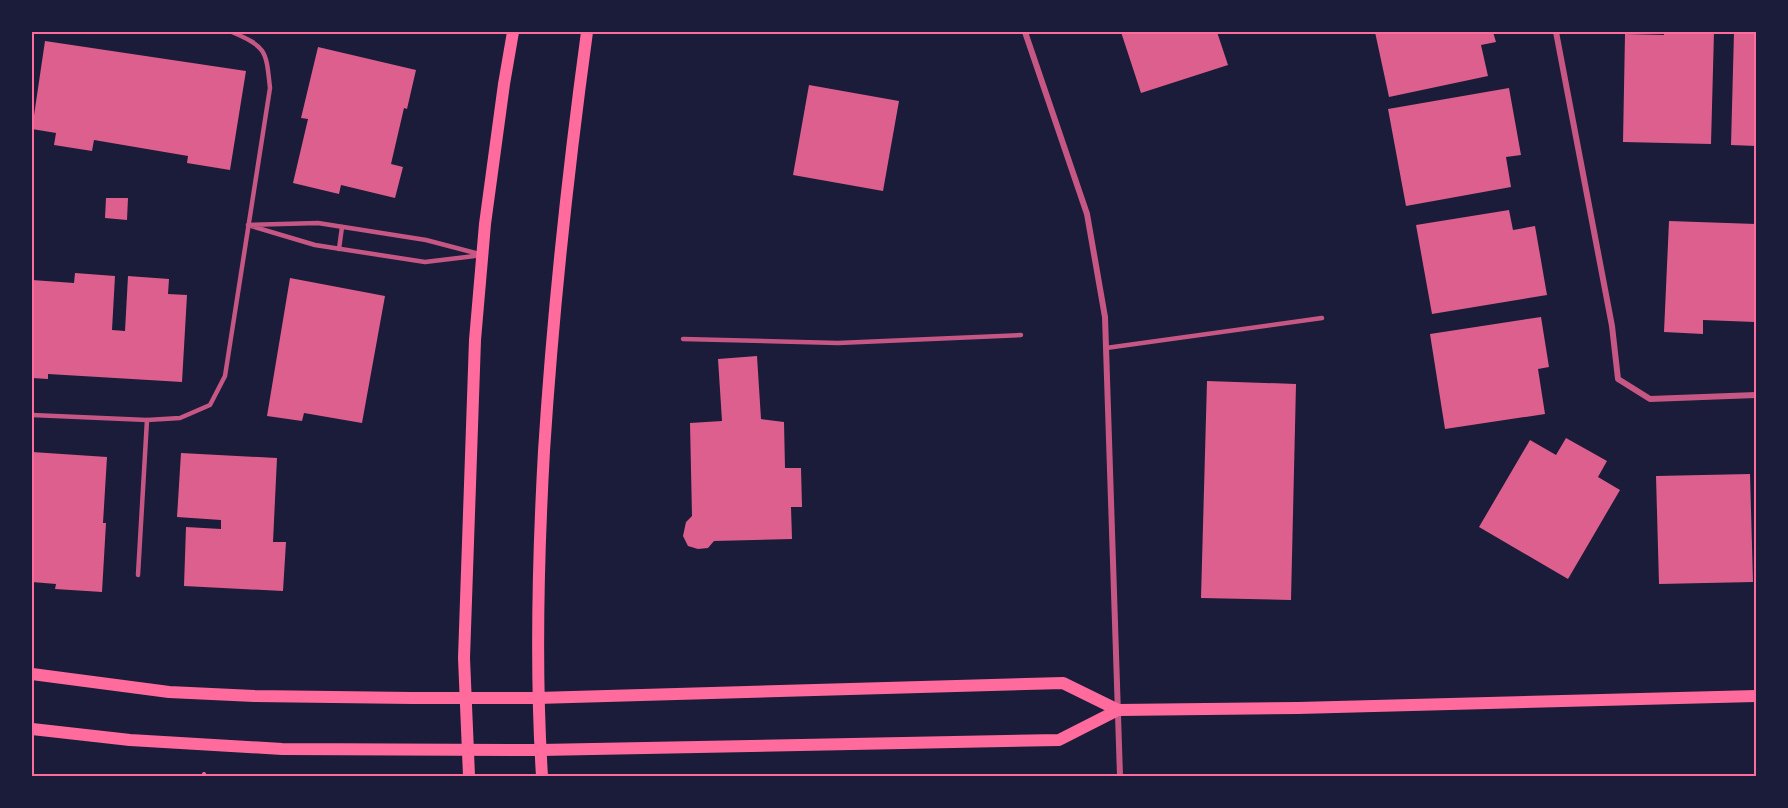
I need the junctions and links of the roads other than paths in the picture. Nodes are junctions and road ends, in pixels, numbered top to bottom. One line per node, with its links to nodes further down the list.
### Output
1 (232, 32): 6 (lane)
2 (513, 32): 9 (main road)
3 (587, 32): 21 (main road)
4 (1025, 32): 13 (street)
5 (1556, 32): 14 (street)
6 (248, 225): 7 (lane); 8 (lane); 16 (lane)
7 (342, 227): 8 (lane); 9 (lane)
8 (339, 249): 9 (lane)
9 (483, 255): 20 (main road)
10 (1322, 318): 13 (lane)
11 (1021, 335): 12 (lane)
12 (683, 339)
13 (1106, 348): 22 (street)
14 (1756, 395)
15 (32, 415): 16 (lane)
16 (147, 420): 17 (lane)
17 (138, 575)
18 (32, 674): 20 (main road)
19 (1756, 696): 22 (main road)
20 (465, 698): 21 (main road); 24 (main road)
21 (537, 698): 22 (main road); 25 (main road)
22 (1118, 710): 25 (main road); 28 (street)
23 (32, 729): 24 (main road)
24 (468, 749): 25 (main road); 26 (main road)
25 (540, 750): 27 (main road)
26 (469, 777)
27 (542, 777)
28 (1120, 777)

